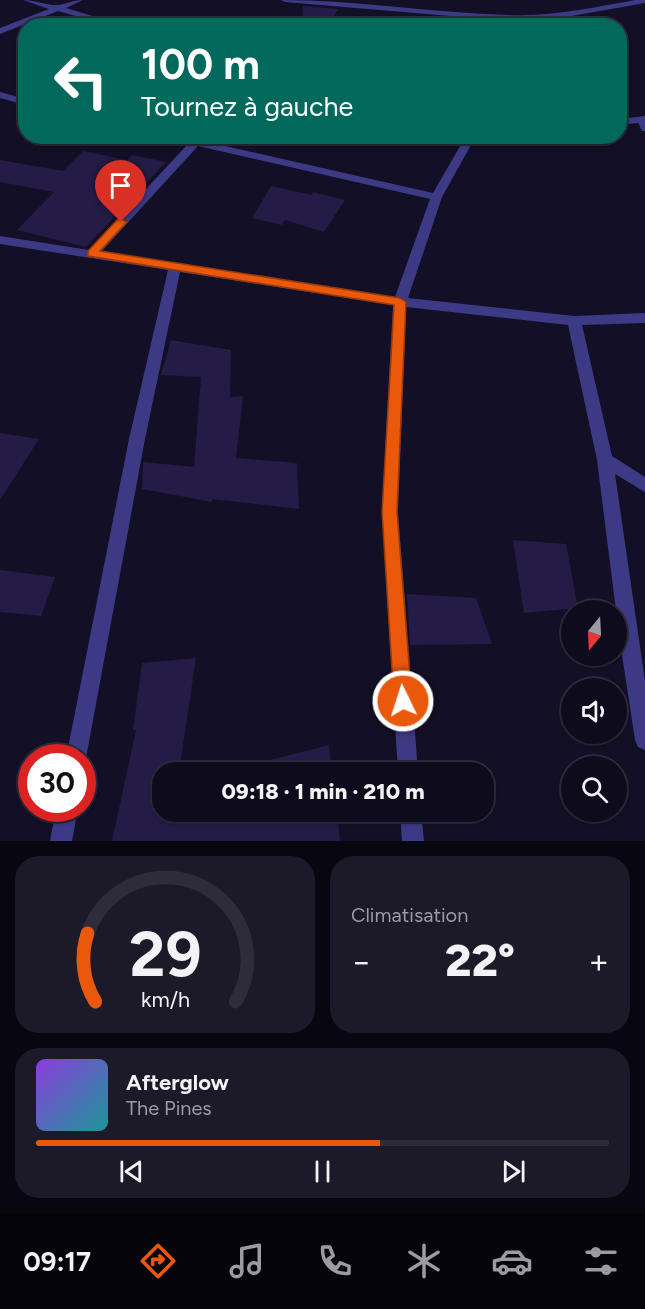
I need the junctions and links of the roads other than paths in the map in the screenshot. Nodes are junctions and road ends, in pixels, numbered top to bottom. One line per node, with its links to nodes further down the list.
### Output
1 (27, 0): 5 (street)
2 (80, 0): 5 (street)
3 (285, 0): 8 (street)
4 (645, 2): 9 (street)
5 (56, 9): 6 (street); 7 (street)
6 (33, 18)
7 (91, 18)
8 (468, 18)
9 (541, 18)
10 (18, 24): 11 (street)
11 (0, 31)
12 (0, 95): 13 (street)
13 (18, 100)
14 (627, 122): 15 (street)
15 (644, 123)
16 (194, 144): 21 (street)
17 (215, 144): 19 (street)
18 (466, 144): 19 (street)
19 (436, 197): 23 (street)
20 (0, 240): 21 (street)
21 (92, 254): 22 (street)
22 (175, 267): 23 (street); 29 (street)
23 (400, 302): 25 (street); 30 (street)
24 (645, 318): 25 (street)
25 (574, 321): 26 (street)
26 (606, 460): 27 (street); 28 (street)
27 (645, 485)
28 (645, 740)
29 (79, 744)
30 (407, 762)
31 (64, 822): 33 (street)
32 (412, 822): 34 (street)
33 (60, 841)
34 (413, 841)

